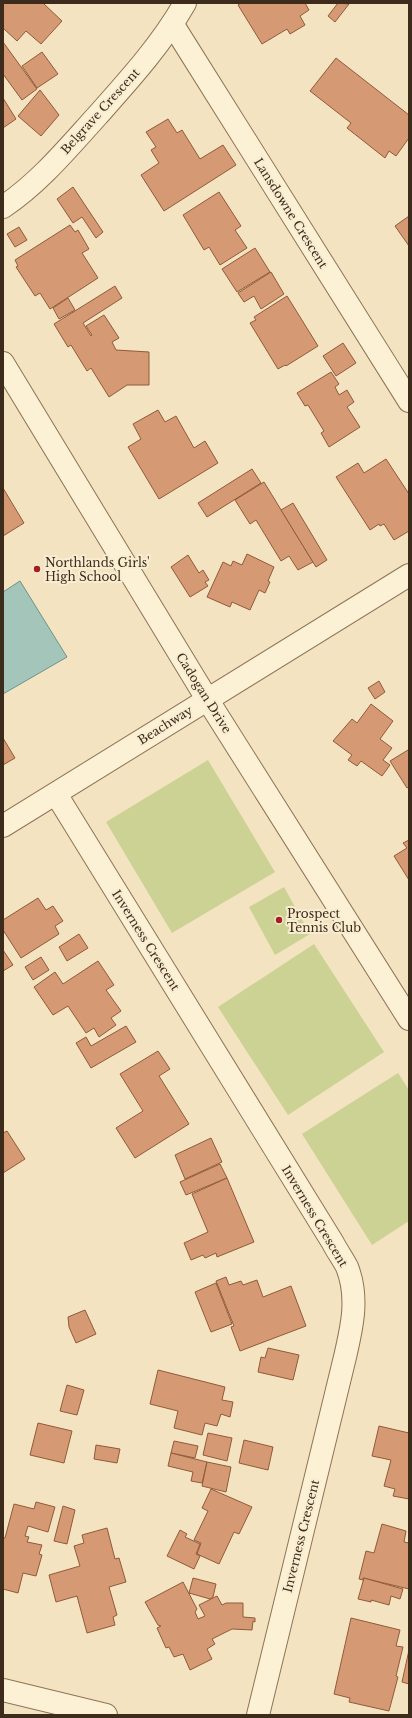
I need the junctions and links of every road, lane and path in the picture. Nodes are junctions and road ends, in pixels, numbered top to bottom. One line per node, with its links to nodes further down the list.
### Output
1 (185, 3): 2 (street, Belgrave Crescent)
2 (173, 24): 3 (street, Belgrave Crescent); 5 (street, Lansdowne Crescent)
3 (3, 207)
4 (3, 363): 7 (street, Cadogan Drive)
5 (409, 401)
6 (409, 575): 7 (street, Beachway)
7 (207, 699): 8 (street, Beachway); 10 (street, Cadogan Drive)
8 (56, 794): 9 (street, Beachway); 13 (street, Inverness Crescent)
9 (3, 826)
10 (409, 1019)
11 (3, 1690): 12 (street)
12 (106, 1715)
13 (258, 1715)

